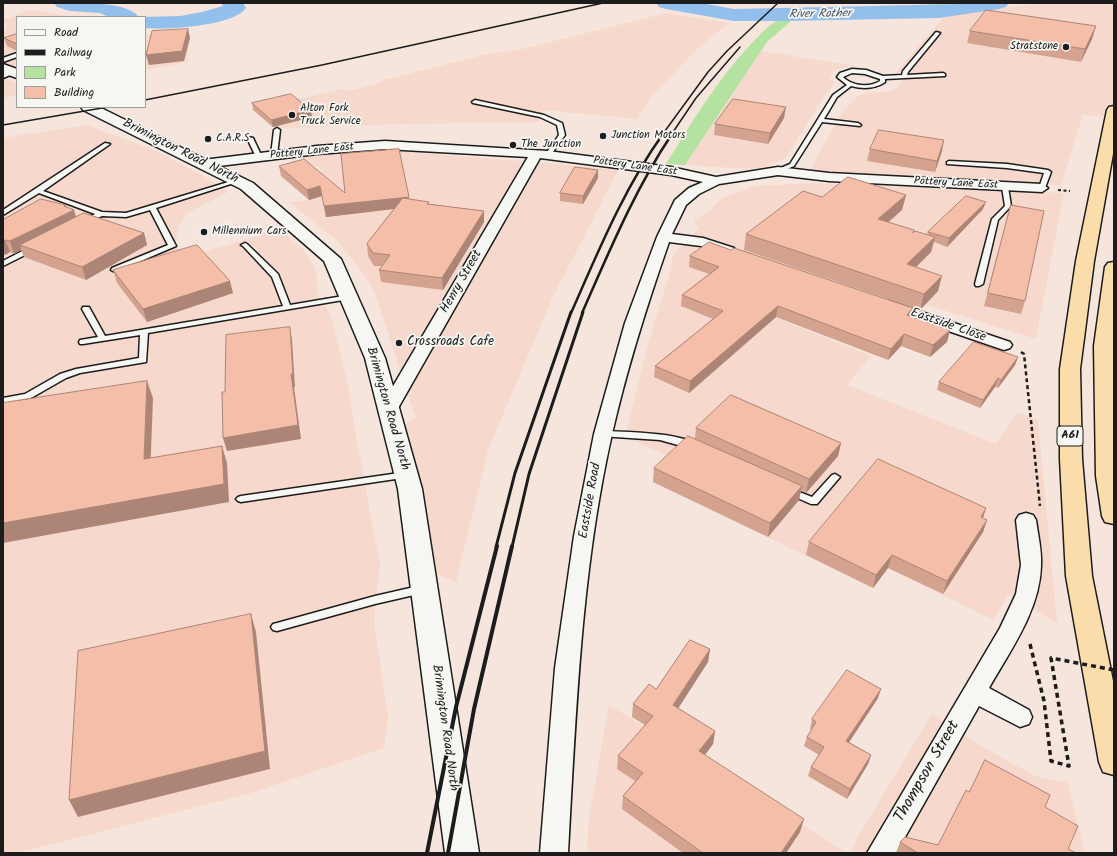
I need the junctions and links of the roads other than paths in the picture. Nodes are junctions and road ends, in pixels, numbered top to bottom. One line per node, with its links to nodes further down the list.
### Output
1 (938, 33): 5 (lane)
2 (16, 55): 3 (lane)
3 (3, 60)
4 (943, 75): 5 (lane)
5 (904, 77): 6 (lane)
6 (882, 78): 7 (lane); 7 (lane)
7 (851, 84): 11 (lane)
8 (475, 102): 17 (lane)
9 (90, 108): 19 (main road, Brimington Road North)
10 (1114, 110): 61 (highway, A61)
11 (820, 120): 12 (lane); 21 (lane)
12 (858, 126)
13 (277, 130): 16 (lane)
14 (250, 138): 18 (lane)
15 (107, 144): 26 (lane)
16 (274, 155): 17 (street, Pottery Lane East); 18 (street, Pottery Lane East)
17 (542, 155): 23 (street, Pottery Lane East); 48 (street, Henry Street)
18 (259, 157): 19 (street, Pottery Lane East)
19 (202, 164): 22 (main road, Brimington Road North)
20 (949, 164): 25 (lane)
21 (778, 171): 23 (street, Pottery Lane East); 24 (street, Pottery Lane East)
22 (237, 181): 27 (lane); 39 (main road, Brimington Road North)
23 (716, 182): 31 (street, Eastside Road)
24 (1005, 187): 25 (street, Pottery Lane East); 38 (lane)
25 (1042, 188)
26 (38, 191): 28 (lane); 29 (lane)
27 (152, 208): 29 (lane); 37 (lane)
28 (3, 212)
29 (101, 214): 30 (lane)
30 (77, 227)
31 (664, 237): 34 (street); 49 (street, Eastside Road)
32 (245, 246): 41 (lane)
33 (37, 247): 35 (lane)
34 (740, 255)
35 (3, 264)
36 (1114, 267): 55 (highway)
37 (115, 270)
38 (979, 284)
39 (349, 297): 41 (lane); 48 (main road, Brimington Road North)
40 (876, 301): 46 (street, Eastside Close)
41 (288, 308): 43 (lane)
42 (86, 309): 44 (lane)
43 (144, 332): 44 (lane); 47 (lane)
44 (103, 339): 45 (lane)
45 (83, 342)
46 (1004, 345)
47 (3, 401)
48 (388, 410): 51 (main road, Brimington Road North)
49 (603, 434): 50 (lane); 63 (street, Eastside Road)
50 (702, 450)
51 (406, 475): 54 (lane); 57 (main road, Brimington Road North)
52 (834, 478): 53 (lane)
53 (780, 486)
54 (242, 499)
55 (1114, 516)
56 (1027, 526): 59 (street, Thompson Street)
57 (424, 589): 58 (lane); 62 (main road, Brimington Road North)
58 (277, 627)
59 (975, 692): 60 (street); 64 (street, Thompson Street)
60 (1020, 717)
61 (1114, 762)
62 (462, 853)
63 (554, 853)
64 (881, 853)

